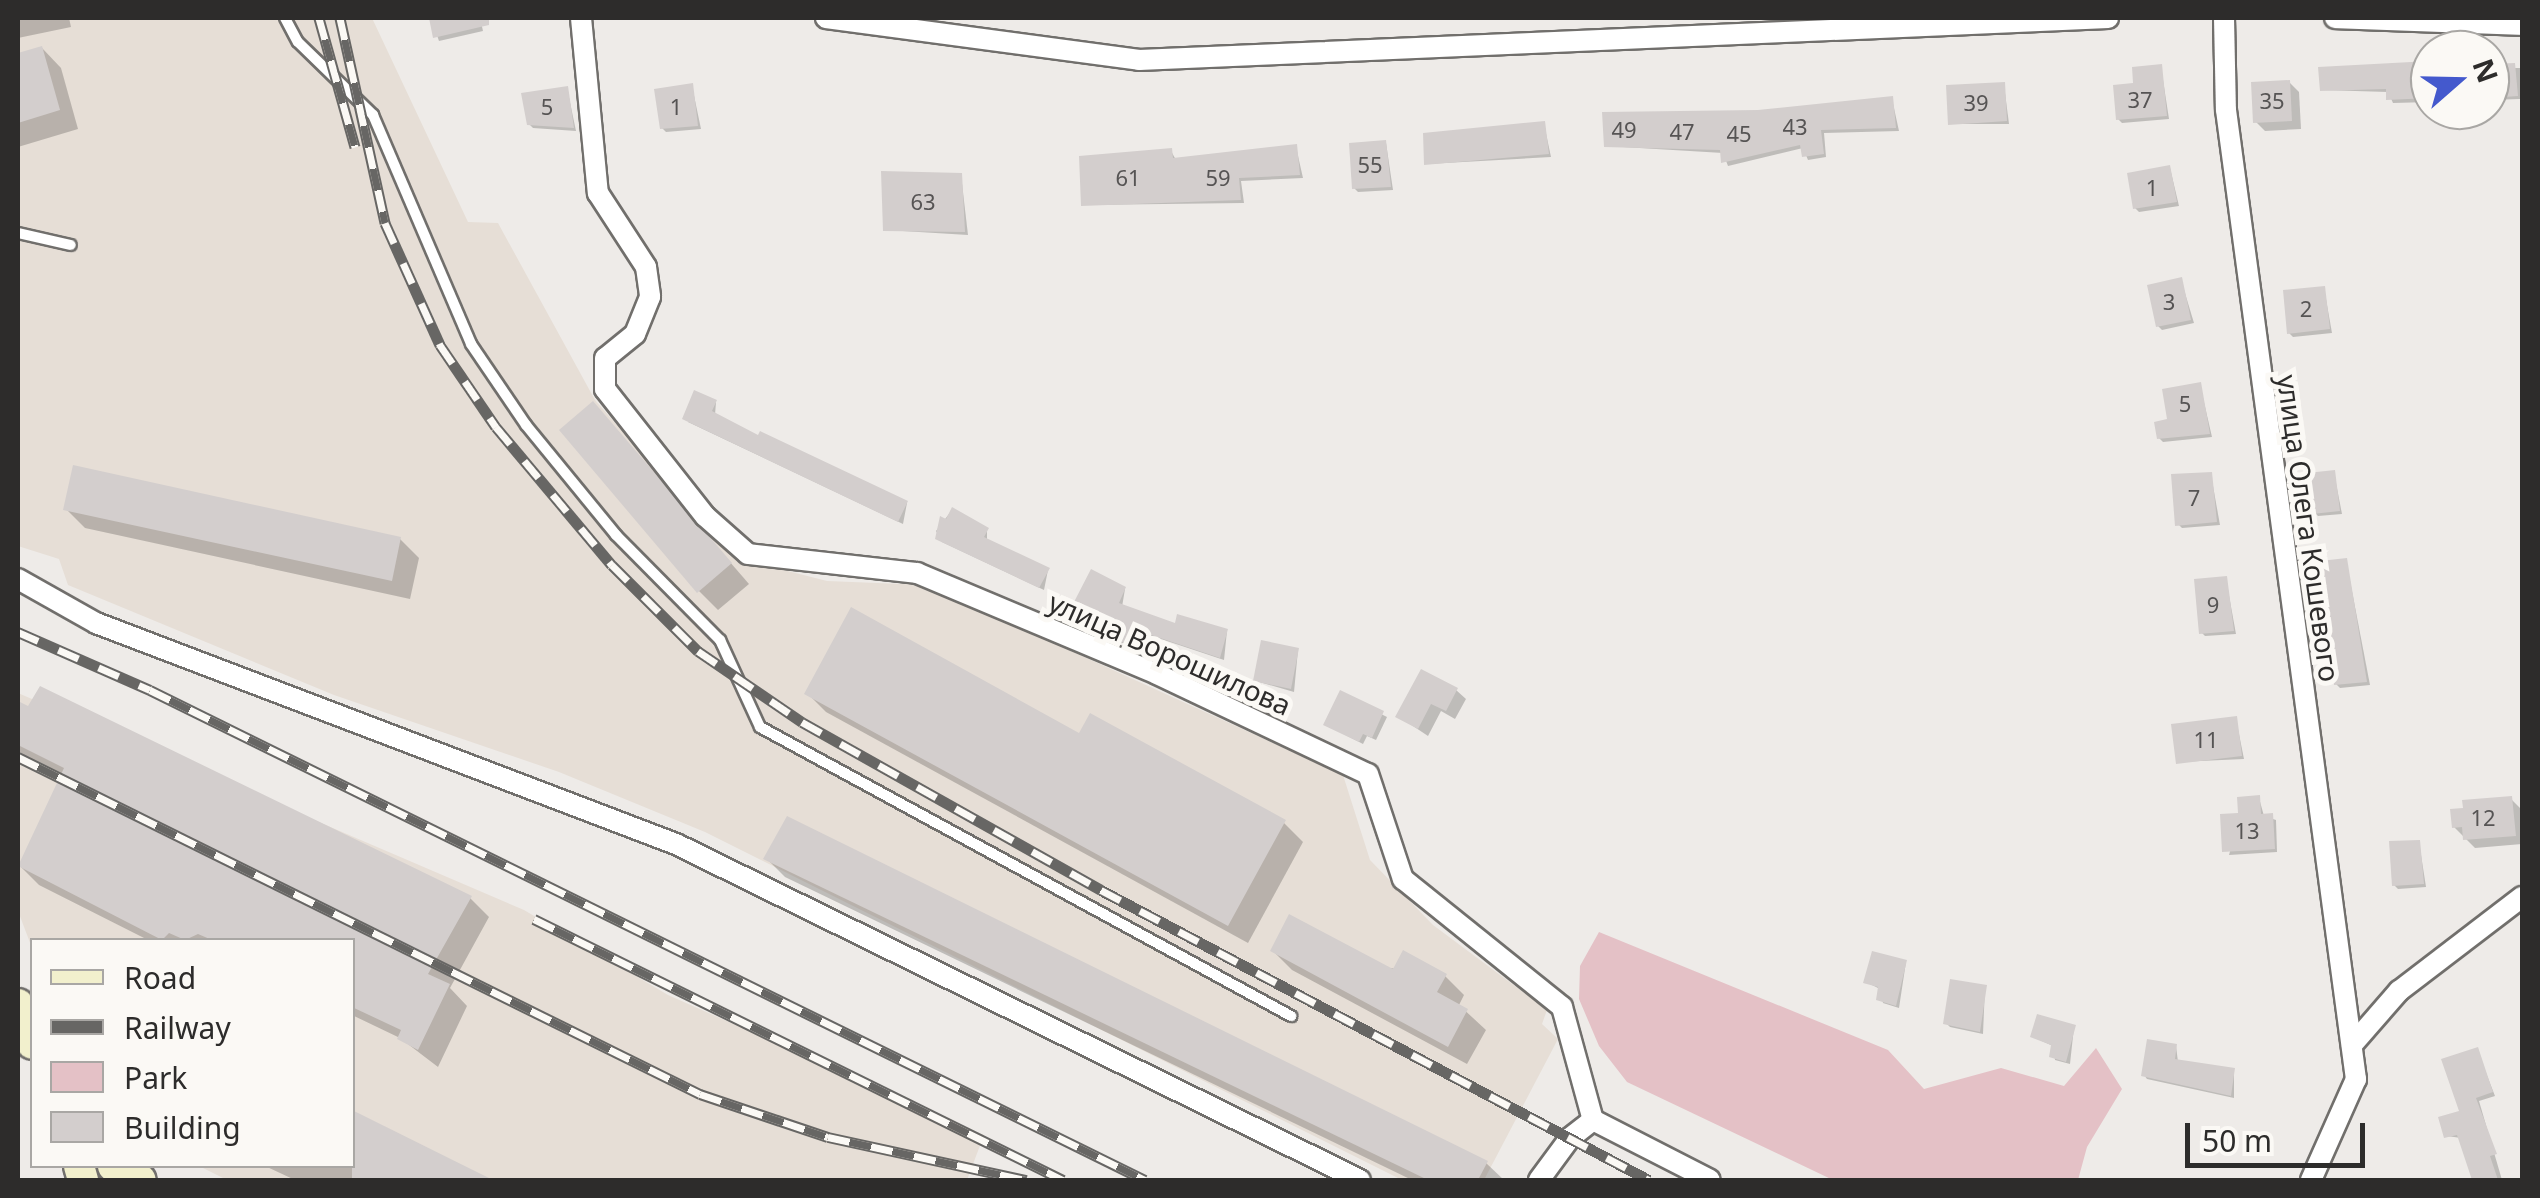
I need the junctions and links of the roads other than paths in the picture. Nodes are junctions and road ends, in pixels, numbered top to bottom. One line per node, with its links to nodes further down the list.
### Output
1 (285, 18): 13 (lane)
2 (580, 18): 15 (street, улица Ворошилова)
3 (826, 18): 4 (street)
4 (2089, 18): 5 (street)
5 (2108, 18)
6 (2224, 18): 14 (street, улица Олега Кошевого)
7 (2335, 18): 8 (street)
8 (2522, 25)
9 (18, 233): 10 (lane)
10 (70, 245)
11 (18, 579): 18 (street)
12 (2522, 898): 14 (street)
13 (1290, 1016)
14 (2352, 1045): 21 (street, улица Олега Кошевого)
15 (1593, 1120): 19 (street); 20 (street)
16 (117, 1168): 17 (main road)
17 (141, 1180)
18 (1360, 1180)
19 (1539, 1180)
20 (1710, 1180)
21 (2311, 1180)

